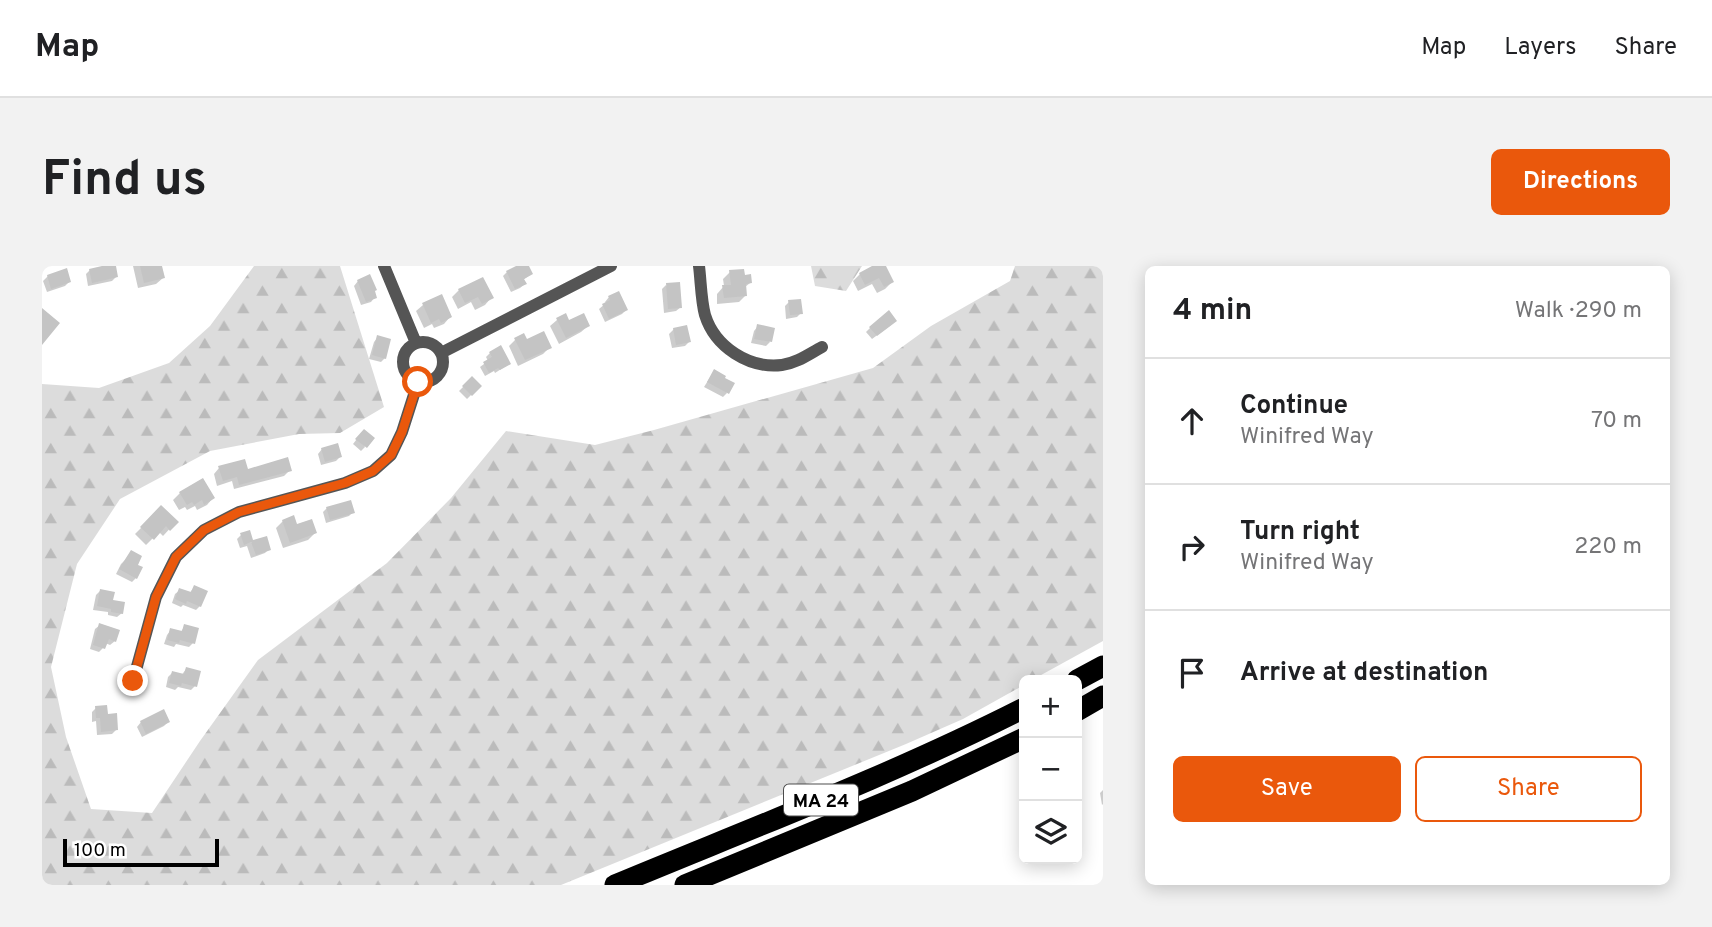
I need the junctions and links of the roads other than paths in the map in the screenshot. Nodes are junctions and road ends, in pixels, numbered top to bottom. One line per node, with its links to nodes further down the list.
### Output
1 (384, 266): 4 (street)
2 (611, 266): 6 (street)
3 (699, 266): 5 (street)
4 (416, 343): 6 (street); 7 (street)
5 (822, 346)
6 (441, 353): 7 (street)
7 (418, 382): 10 (street)
8 (1103, 666): 9 (highway)
9 (1082, 677)
10 (133, 681)
11 (1103, 696): 12 (highway)
12 (1082, 708)
13 (1019, 710): 15 (highway, MA 24)
14 (1019, 740): 16 (highway, MA 24)
15 (615, 885)
16 (685, 885)

